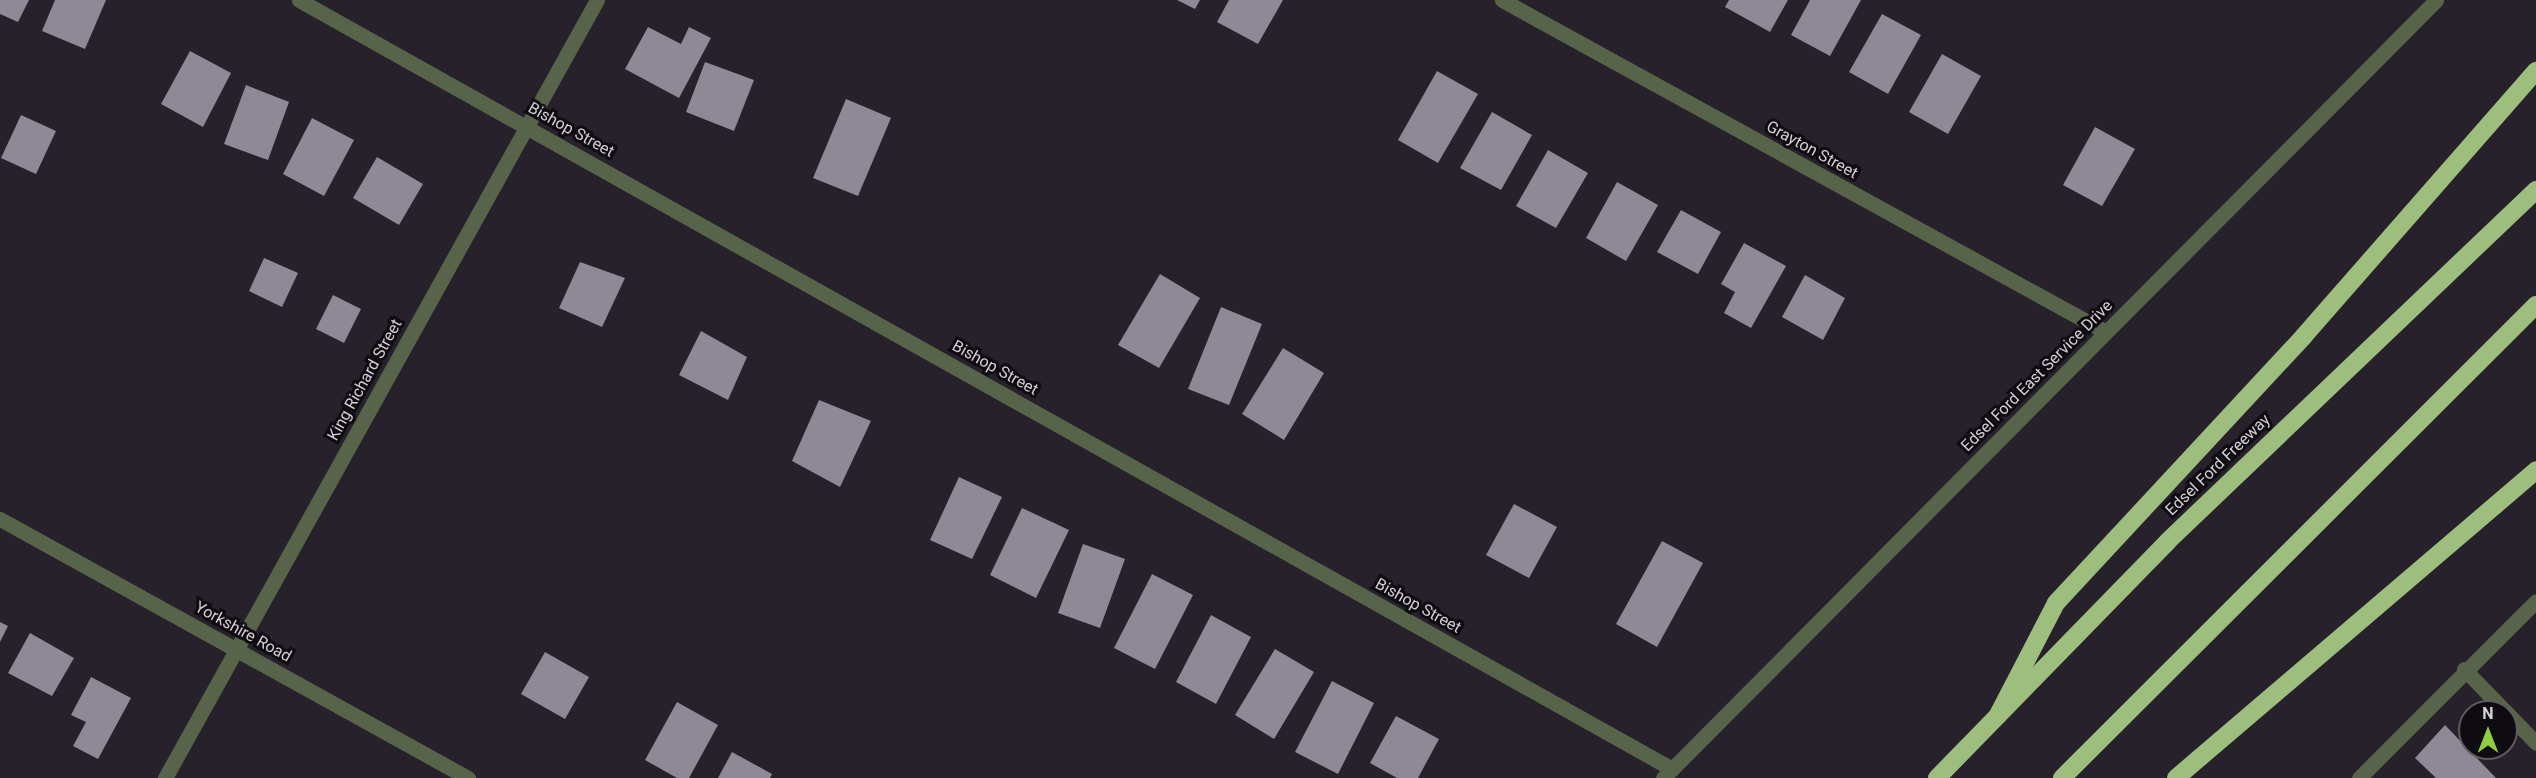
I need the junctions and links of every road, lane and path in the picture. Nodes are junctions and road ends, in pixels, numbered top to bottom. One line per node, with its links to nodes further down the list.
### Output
1 (299, 0): 6 (street, Bishop Street)
2 (597, 0): 6 (street, King Richard Street)
3 (1502, 0): 9 (street, Grayton Street)
4 (2436, 0): 9 (street, Edsel Ford East Service Drive)
5 (2536, 71): 16 (highway)
6 (526, 125): 13 (street, King Richard Street); 19 (street, Bishop Street)
7 (2536, 190): 16 (highway, Edsel Ford Freeway)
8 (2536, 305): 23 (highway)
9 (2106, 332): 19 (street, Edsel Ford East Service Drive)
10 (2536, 470): 24 (highway)
11 (0, 519): 13 (street, Yorkshire Road)
12 (2536, 602): 14 (street)
13 (237, 650): 20 (street, King Richard Street); 21 (street, Yorkshire Road)
14 (2464, 669): 15 (street); 25 (street)
15 (2494, 700)
16 (1998, 715): 22 (highway, Edsel Ford Freeway)
17 (2518, 724): 18 (street)
18 (2536, 742)
19 (1667, 774)
20 (165, 778)
21 (468, 778)
22 (1936, 778)
23 (2061, 778)
24 (2176, 778)
25 (2359, 778)

